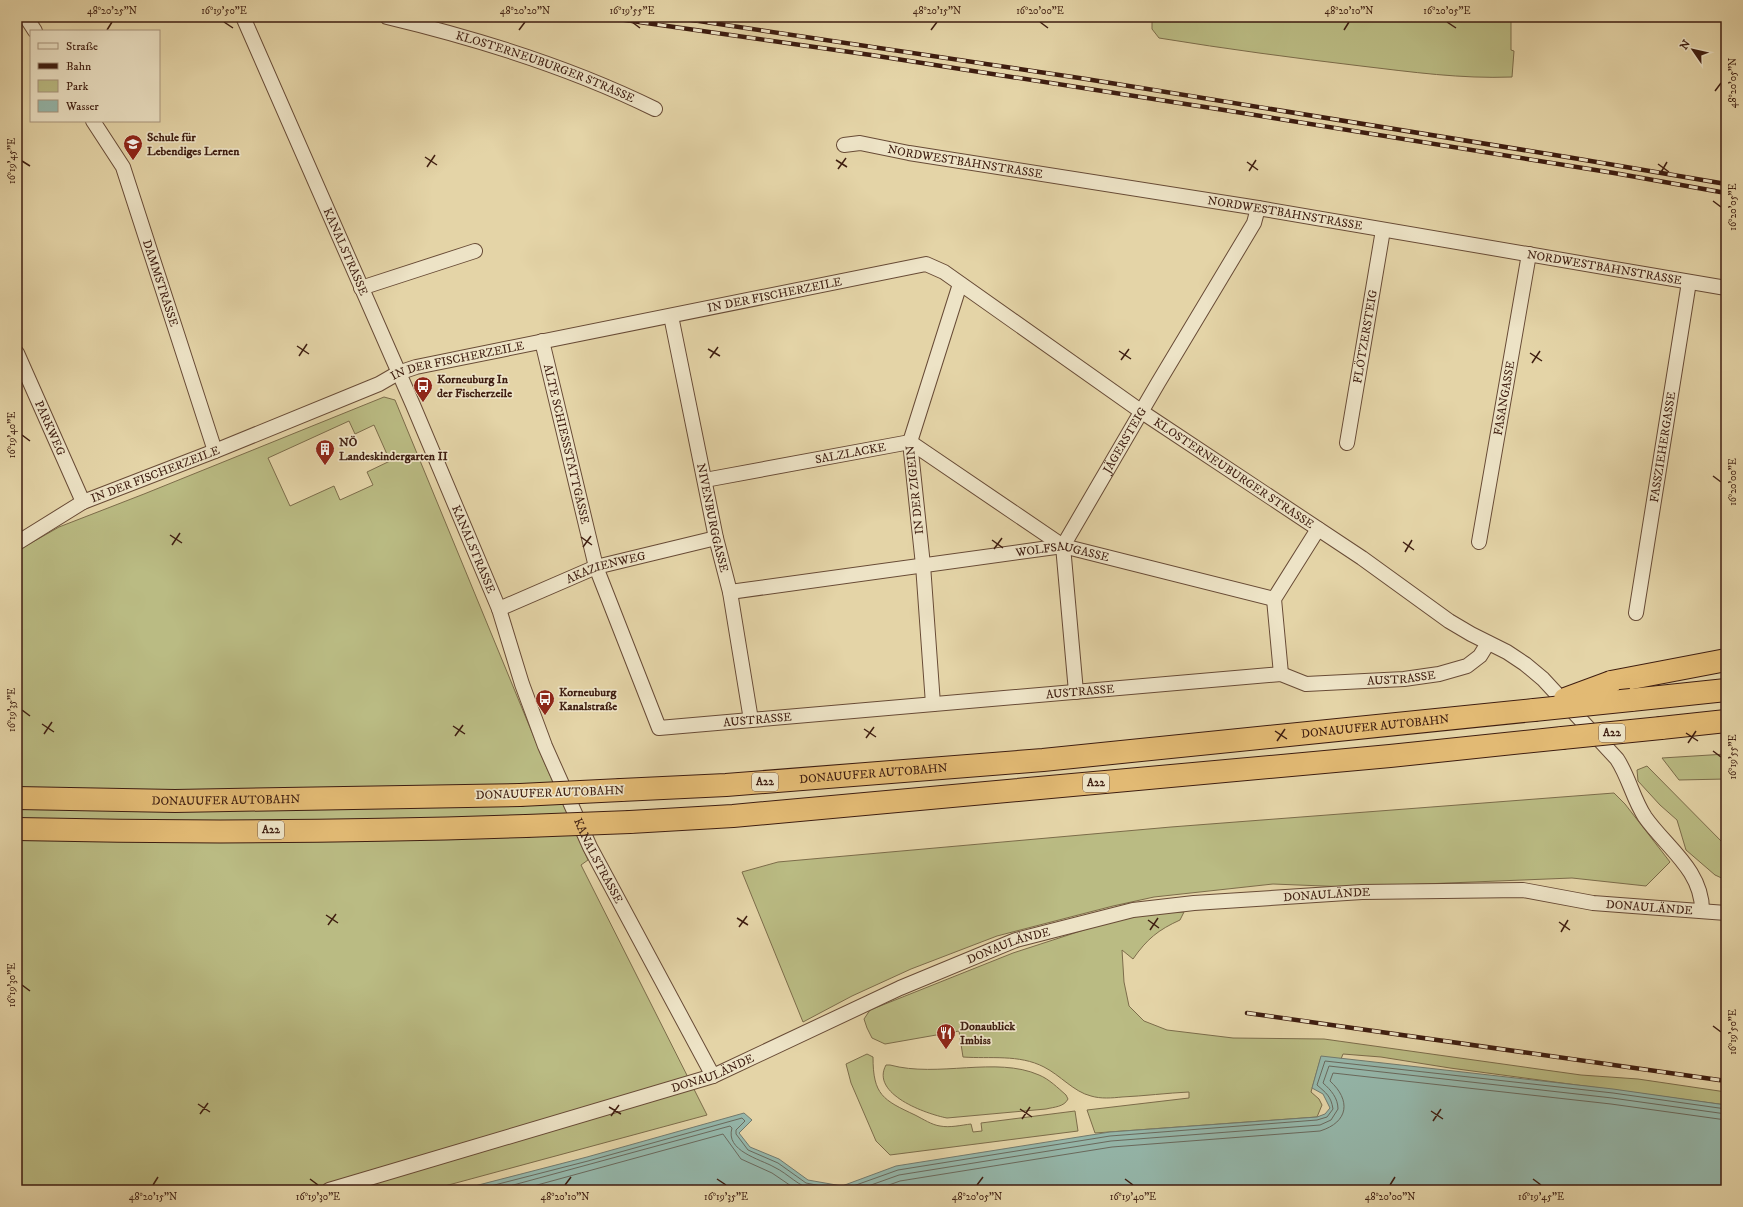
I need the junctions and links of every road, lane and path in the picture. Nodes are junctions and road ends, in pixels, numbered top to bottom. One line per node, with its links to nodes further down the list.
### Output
1 (26, 17): 4 (street)
2 (243, 17): 15 (street, KANALSTRASSE)
3 (387, 17): 5 (street, KLOSTERNEUBURGER STRASSE)
4 (34, 30)
5 (655, 110)
6 (94, 122): 24 (street, DAMMSTRASSE)
7 (844, 145): 8 (street, NORDWESTBAHNSTRASSE)
8 (1258, 208): 9 (street, NORDWESTBAHNSTRASSE); 21 (street, JÄGERSTEIG)
9 (1383, 230): 11 (street, NORDWESTBAHNSTRASSE); 23 (street, FLÖTZERSTEIG)
10 (475, 251): 15 (street)
11 (1530, 254): 13 (street, NORDWESTBAHNSTRASSE); 29 (street, FASANGASSE)
12 (926, 264): 14 (street, KLOSTERNEUBURGER STRASSE); 17 (street, IN DER FISCHERZEILE)
13 (1689, 282): 16 (street, NORDWESTBAHNSTRASSE); 37 (street, FASSZIEHERGASSE)
14 (960, 284): 21 (street, KLOSTERNEUBURGER STRASSE); 22 (street, IN DER ZIGEIN)
15 (362, 288): 20 (street, KANALSTRASSE)
16 (1726, 288)
17 (671, 316): 18 (street, IN DER FISCHERZEILE); 25 (street, NIVENBURGGASSE)
18 (542, 341): 20 (street, IN DER FISCHERZEILE); 33 (street, ALTE SCHIESSSTATTGASSE)
19 (17, 354): 26 (street, PARKWEG)
20 (398, 373): 24 (street, IN DER FISCHERZEILE); 36 (street, KANALSTRASSE)
21 (1142, 412): 27 (street, KLOSTERNEUBURGER STRASSE); 31 (street, JÄGERSTEIG)
22 (910, 442): 25 (street, SALZLACKE); 31 (street); 32 (street, IN DER ZIGEIN)
23 (1347, 443)
24 (215, 451): 26 (street, IN DER FISCHERZEILE)
25 (705, 480): 28 (street, NIVENBURGGASSE)
26 (83, 502): 30 (street, IN DER FISCHERZEILE)
27 (1318, 529): 35 (street); 38 (street, KLOSTERNEUBURGER STRASSE)
28 (716, 538): 33 (street, AKAZIENWEG); 34 (street, NIVENBURGGASSE)
29 (1479, 542)
30 (17, 543)
31 (1063, 546): 32 (street, WOLFSAUGASSE); 35 (street, WOLFSAUGASSE); 42 (street)
32 (923, 565): 34 (street, WOLFSAUGASSE); 43 (street, IN DER ZIGEIN)
33 (596, 566): 36 (street, AKAZIENWEG); 47 (street, ALTE SCHIESSSTATTGASSE)
34 (730, 592): 45 (street, NIVENBURGGASSE)
35 (1274, 599): 40 (street)
36 (499, 609): 52 (street, KANALSTRASSE)
37 (1636, 613)
38 (1488, 643): 40 (street, AUSTRASSE); 50 (street, KLOSTERNEUBURGER STRASSE)
39 (1726, 660): 44 (highway, bridge)
40 (1281, 674): 42 (street, AUSTRASSE)
41 (1726, 690): 44 (highway, DONAUUFER AUTOBAHN / A22, bridge)
42 (1076, 692): 43 (street, AUSTRASSE)
43 (933, 704): 45 (street, AUSTRASSE)
44 (1534, 710): 48 (highway, DONAUUFER AUTOBAHN / A22, bridge)
45 (751, 720): 47 (street, AUSTRASSE)
46 (1726, 721): 49 (highway, A22, bridge)
47 (659, 728)
48 (17, 798)
49 (17, 829)
50 (1702, 910): 51 (street, DONAULÄNDE); 52 (street, DONAULÄNDE)
51 (1726, 913)
52 (714, 1076): 53 (street, DONAULÄNDE)
53 (329, 1190)

